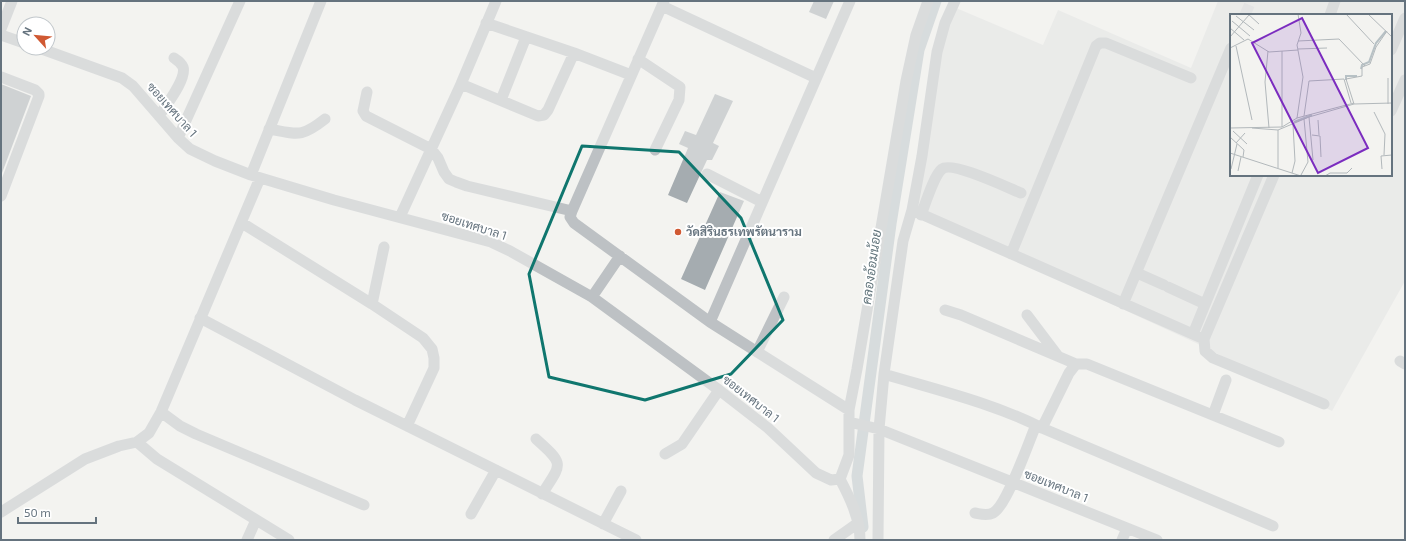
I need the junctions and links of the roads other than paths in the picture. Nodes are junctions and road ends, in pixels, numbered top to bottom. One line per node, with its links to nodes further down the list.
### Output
1 (12, 1): 13 (street)
2 (240, 1): 35 (street)
3 (321, 1): 34 (street)
4 (496, 1): 12 (street)
5 (850, 1): 25 (street)
6 (928, 1): 71 (street)
7 (955, 1): 46 (street)
8 (1336, 1): 10 (street)
9 (663, 3): 22 (street); 25 (street)
10 (1330, 14)
11 (1405, 18): 17 (street)
12 (486, 22): 15 (street); 28 (street)
13 (1, 29)
14 (1, 35): 16 (street)
15 (526, 37): 19 (street); 30 (street)
16 (16, 40)
17 (1392, 48)
18 (1230, 50): 52 (street)
19 (574, 53): 23 (street); 30 (street)
20 (56, 54): 32 (street, ซอยเทศบาล 1)
21 (174, 58): 32 (street)
22 (638, 59): 23 (street); 37 (street)
23 (631, 75): 45 (street)
24 (1, 77): 43 (street)
25 (816, 78): 44 (street)
26 (1191, 78): 50 (street)
27 (1405, 80): 31 (street)
28 (461, 84): 30 (street); 36 (street)
29 (367, 92): 36 (street)
30 (501, 100)
31 (1392, 109)
32 (159, 116): 35 (street, ซอยเทศบาล 1)
33 (325, 120): 34 (street)
34 (269, 129): 41 (street)
35 (178, 138): 41 (street, ซอยเทศบาล 1)
36 (431, 149): 45 (street); 47 (street)
37 (655, 150)
38 (707, 174): 44 (street)
39 (1258, 176): 57 (street)
40 (1274, 176): 63 (street)
41 (255, 177): 47 (street, ซอยเทศบาล 1); 48 (street)
42 (1021, 193): 46 (street)
43 (1, 196)
44 (762, 202): 61 (street)
45 (572, 211): 51 (street)
46 (916, 212): 50 (street); 67 (street)
47 (400, 217): 53 (street, ซอยเทศบาล 1)
48 (242, 223): 55 (street); 60 (street)
49 (384, 247): 55 (street)
50 (1011, 254): 56 (street)
51 (620, 256): 53 (street); 61 (street)
52 (1137, 273): 56 (street); 57 (street)
53 (592, 297): 69 (street, ซอยเทศบาล 1)
54 (784, 297): 64 (street)
55 (372, 304): 75 (street)
56 (1124, 304): 62 (street)
57 (1205, 304): 62 (street)
58 (945, 310): 65 (street)
59 (1027, 315): 65 (street)
60 (200, 318): 72 (street); 75 (street)
61 (710, 322): 64 (street)
62 (1193, 334): 63 (street)
63 (1204, 340): 70 (street)
64 (758, 352): 71 (street)
65 (1059, 357): 66 (street)
66 (1076, 364): 73 (street); 76 (street)
67 (884, 374): 76 (street); 77 (street)
68 (1226, 380): 73 (street)
69 (719, 390): 81 (street); 83 (street, ซอยเทศบาล 1)
70 (1324, 404)
71 (849, 410): 74 (street)
72 (161, 412): 79 (street); 87 (street)
73 (1212, 415): 80 (street)
74 (853, 423): 77 (street, ซอยเทศบาล 1); 83 (street)
75 (407, 426): 82 (street)
76 (1039, 426): 84 (street); 94 (street)
77 (875, 428): 84 (street, ซอยเทศบาล 1); 101 (street)
78 (536, 439): 86 (street)
79 (137, 442): 88 (street); 91 (street)
80 (1279, 442)
81 (665, 454)
82 (496, 470): 86 (street); 90 (street)
83 (840, 479): 92 (street)
84 (1013, 482): 89 (street); 95 (street, ซอยเทศบาล 1)
85 (621, 491): 93 (street)
86 (542, 494): 93 (street)
87 (364, 505)
88 (1, 512)
89 (975, 513)
90 (472, 514)
91 (256, 520): 96 (street); 97 (street)
92 (858, 523): 99 (street); 100 (street)
93 (603, 524): 98 (street)
94 (1273, 526)
95 (1127, 528): 102 (street); 103 (street, ซอยเทศบาล 1)
96 (251, 539)
97 (289, 540)
98 (636, 540)
99 (834, 540)
100 (860, 540)
101 (878, 540)
102 (1122, 540)
103 (1157, 540)

